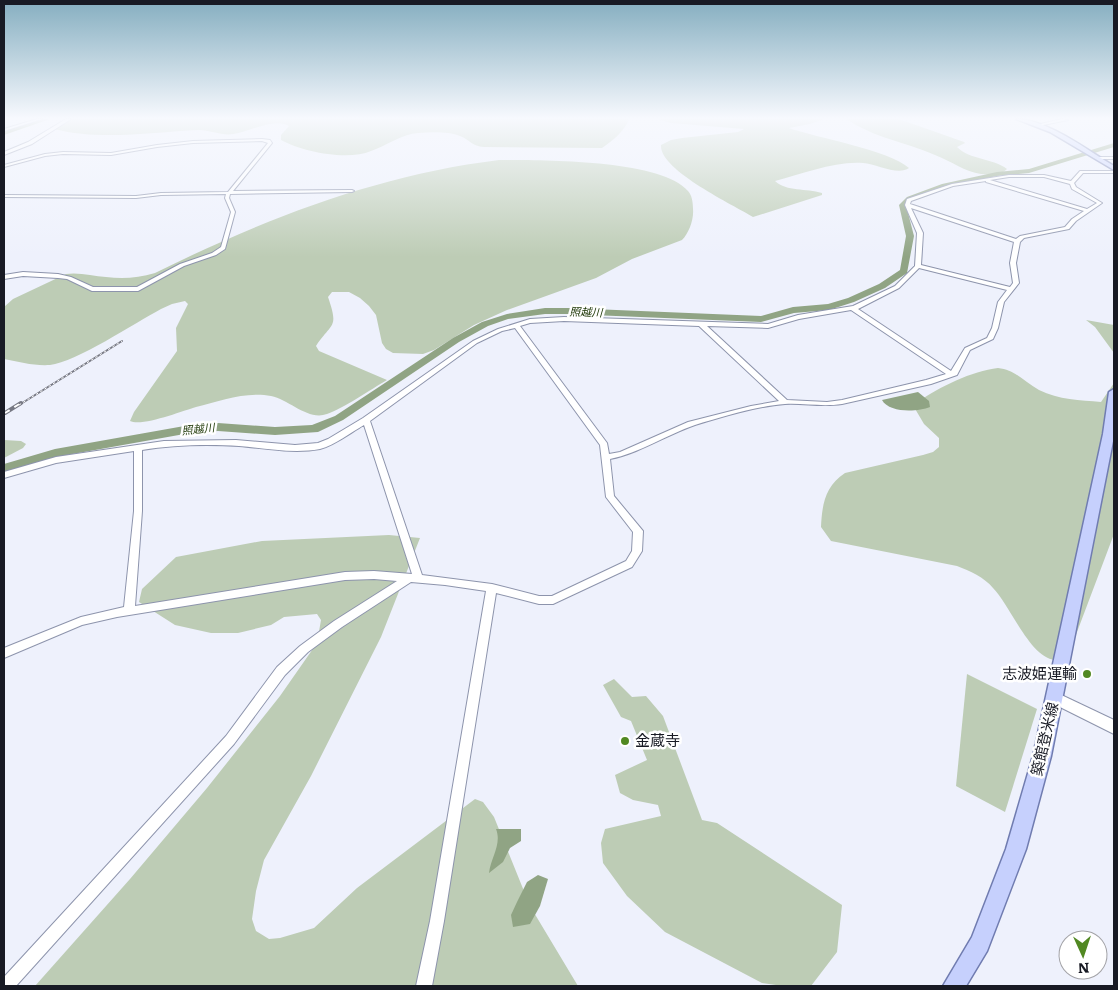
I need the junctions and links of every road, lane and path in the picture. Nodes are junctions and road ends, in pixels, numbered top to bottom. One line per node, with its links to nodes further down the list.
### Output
1 (252, 165): 6 (street)
2 (1114, 172): 4 (street)
3 (987, 181): 4 (street); 8 (street); 9 (street)
4 (1072, 183): 9 (street)
5 (352, 191): 6 (street)
6 (228, 194): 7 (street); 12 (street)
7 (4, 196)
8 (907, 205): 10 (street); 11 (street)
9 (1088, 211): 10 (street)
10 (1017, 241): 13 (street)
11 (918, 266): 13 (street); 14 (street)
12 (4, 277)
13 (1011, 289): 17 (street)
14 (852, 308): 15 (street); 17 (street)
15 (701, 324): 16 (street); 19 (street)
16 (516, 325): 20 (street); 23 (street)
17 (951, 374): 19 (street)
18 (1114, 392): 21 (main road, 築館登米線)
19 (785, 402): 23 (street)
20 (366, 420): 22 (street); 25 (street)
21 (1112, 435): 29 (main road, 築館登米線)
22 (138, 449): 24 (street); 27 (street)
23 (607, 457): 26 (street)
24 (4, 475)
25 (414, 578): 26 (street); 27 (street); 31 (street)
26 (492, 588): 32 (street)
27 (129, 610): 28 (street)
28 (4, 653)
29 (1055, 698): 30 (street); 33 (main road, 築館登米線)
30 (1114, 728)
31 (6, 986)
32 (424, 986)
33 (954, 986)

